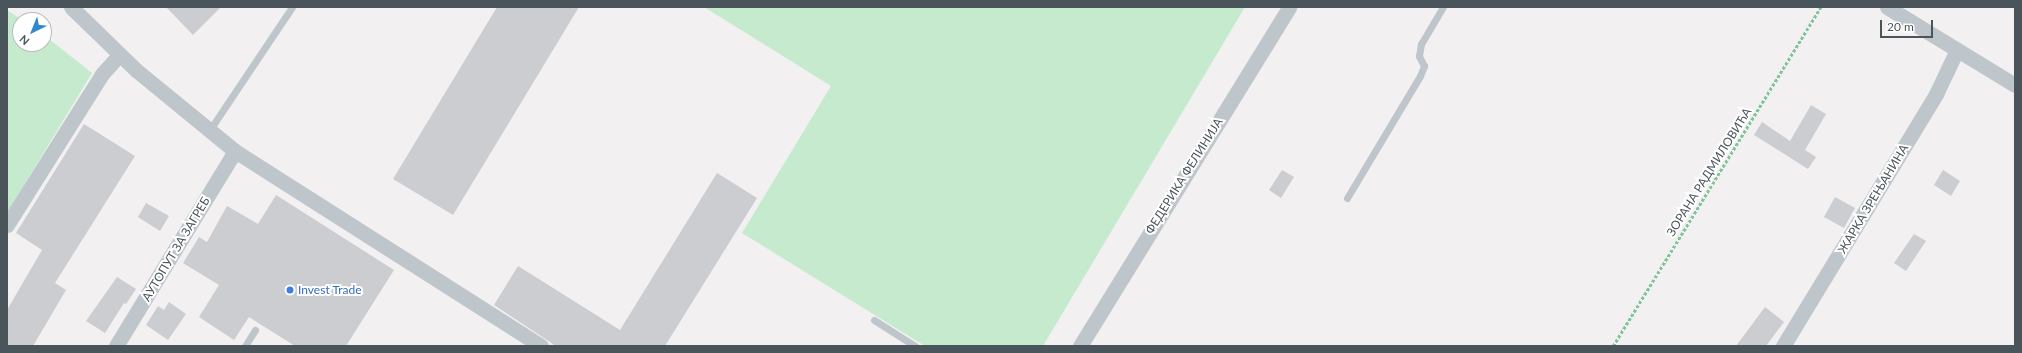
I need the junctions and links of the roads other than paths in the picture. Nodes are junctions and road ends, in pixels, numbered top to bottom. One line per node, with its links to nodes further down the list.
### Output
1 (71, 7): 7 (street)
2 (292, 7): 9 (lane)
3 (1289, 7): 19 (street, ФЕДЕРИКА ФЕЛИНИЈА)
4 (1443, 7): 11 (lane)
5 (1887, 7): 6 (street)
6 (1957, 50): 8 (street); 20 (street, ЖАРКА ЗРЕЊАНИНА)
7 (119, 55): 9 (street); 12 (street)
8 (2015, 85)
9 (209, 131): 10 (street)
10 (235, 151): 15 (street, АУТОПУТ ЗА ЗАГРЕБ); 17 (street)
11 (1348, 198)
12 (7, 225)
13 (874, 320): 18 (lane)
14 (255, 330): 16 (lane)
15 (116, 346)
16 (245, 346)
17 (541, 346)
18 (915, 346)
19 (1080, 346)
20 (1783, 346)

